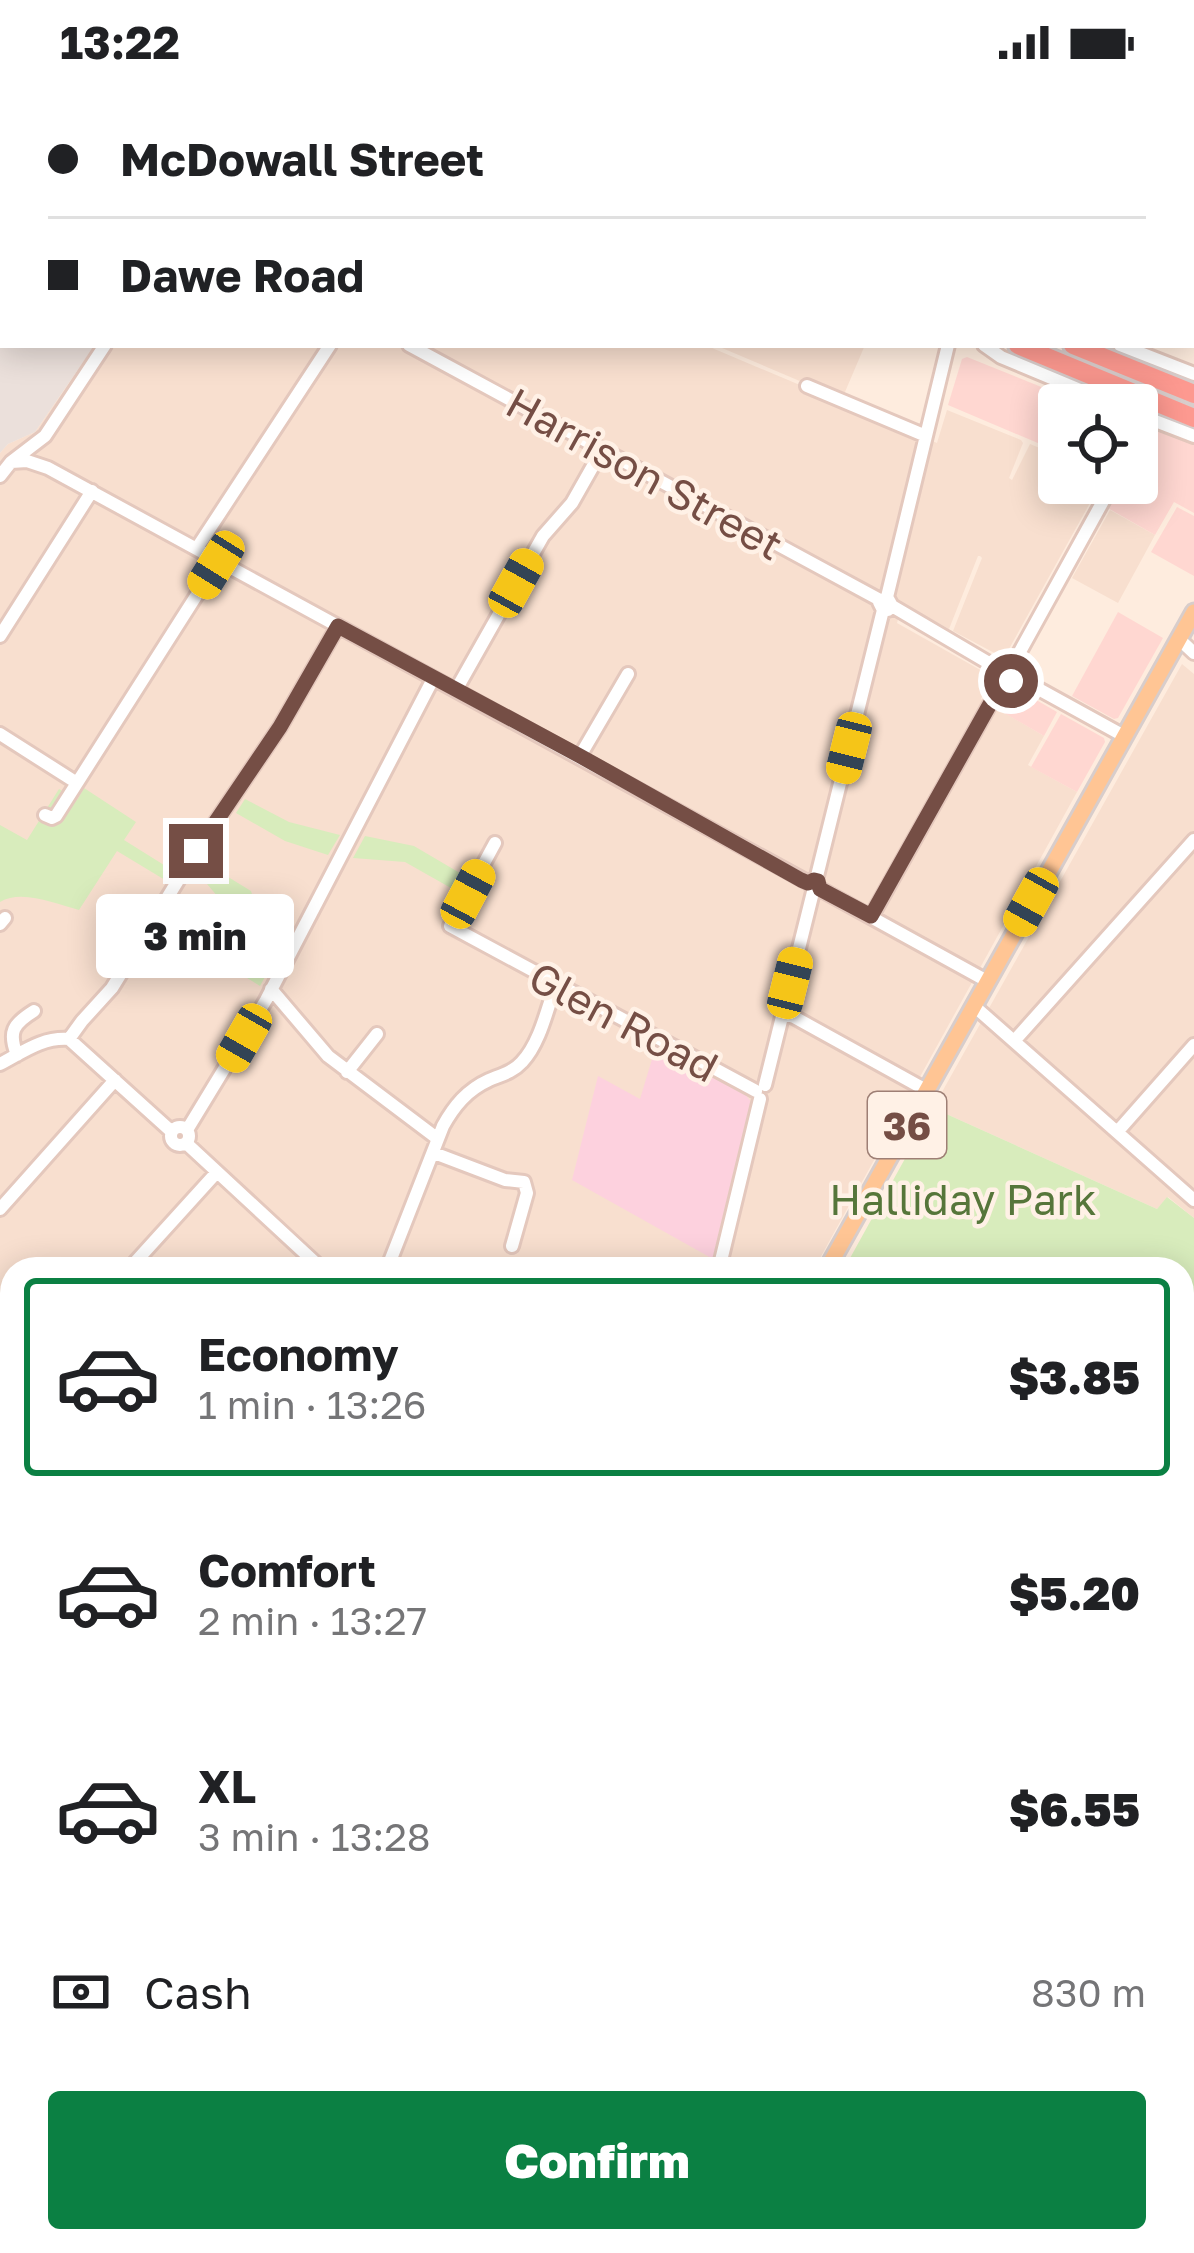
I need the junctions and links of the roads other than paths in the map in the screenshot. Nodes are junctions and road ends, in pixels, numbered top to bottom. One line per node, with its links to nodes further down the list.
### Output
1 (103, 348): 20 (street)
2 (328, 348): 27 (street)
3 (415, 348): 21 (street, Harrison Street)
4 (947, 348): 18 (street)
5 (988, 348): 11 (street)
6 (1024, 348): 12 (highway)
7 (1080, 348): 10 (highway)
8 (1127, 348): 9 (street)
9 (1187, 372): 10 (street)
10 (1149, 376): 14 (highway)
11 (1066, 384)
12 (1094, 384)
13 (807, 386): 18 (street)
14 (1194, 394)
15 (1158, 413): 17 (highway)
16 (1158, 417): 19 (street)
17 (1194, 418)
18 (926, 436): 29 (street)
19 (1194, 436)
20 (38, 444): 22 (street); 23 (street)
21 (602, 450): 29 (street, Harrison Street); 38 (street)
22 (11, 462): 23 (street); 24 (street)
23 (48, 468): 25 (street)
24 (0, 476)
25 (92, 491): 27 (street); 32 (street)
26 (1101, 504): 35 (street)
27 (197, 548): 28 (street)
28 (219, 560): 31 (street); 42 (street)
29 (885, 603): 35 (street, Harrison Street); 46 (street)
30 (1194, 612): 33 (main road, 36)
31 (338, 626): 37 (street); 55 (street)
32 (0, 636)
33 (1179, 639): 34 (street); 40 (main road, 36)
34 (1194, 653)
35 (1007, 673): 40 (street, Harrison Street); 47 (street)
36 (628, 674): 41 (street)
37 (433, 679): 38 (street); 50 (street)
38 (456, 690): 41 (street)
39 (0, 734): 42 (street)
40 (1124, 736): 48 (main road, 36)
41 (580, 756): 46 (street)
42 (76, 783): 43 (street)
43 (45, 815)
44 (1194, 840): 56 (street)
45 (495, 843): 49 (street, Glen Road)
46 (814, 886): 47 (street); 53 (street)
47 (871, 916): 48 (street)
48 (987, 981): 51 (main road, 36)
49 (556, 984): 63 (street, Glen Road); 66 (street)
50 (271, 989): 60 (street); 65 (street)
51 (974, 1006): 56 (street); 62 (main road, 36)
52 (34, 1011): 58 (street)
53 (782, 1013): 62 (street); 63 (street)
54 (377, 1034): 60 (street)
55 (69, 1039): 58 (street); 61 (street)
56 (1015, 1040): 64 (street)
57 (1194, 1046): 64 (street)
58 (17, 1055): 59 (street)
59 (0, 1064)
60 (347, 1072): 66 (street)
61 (116, 1080): 65 (street); 69 (street)
62 (926, 1090): 75 (main road, 36)
63 (760, 1092): 74 (street)
64 (1118, 1131): 68 (street)
65 (182, 1135): 67 (street)
66 (436, 1146): 70 (street); 73 (street)
67 (217, 1172): 71 (street); 72 (street)
68 (1194, 1199)
69 (0, 1209)
70 (512, 1246)
71 (140, 1257)
72 (309, 1257)
73 (392, 1257)
74 (722, 1257)
75 (834, 1257)

